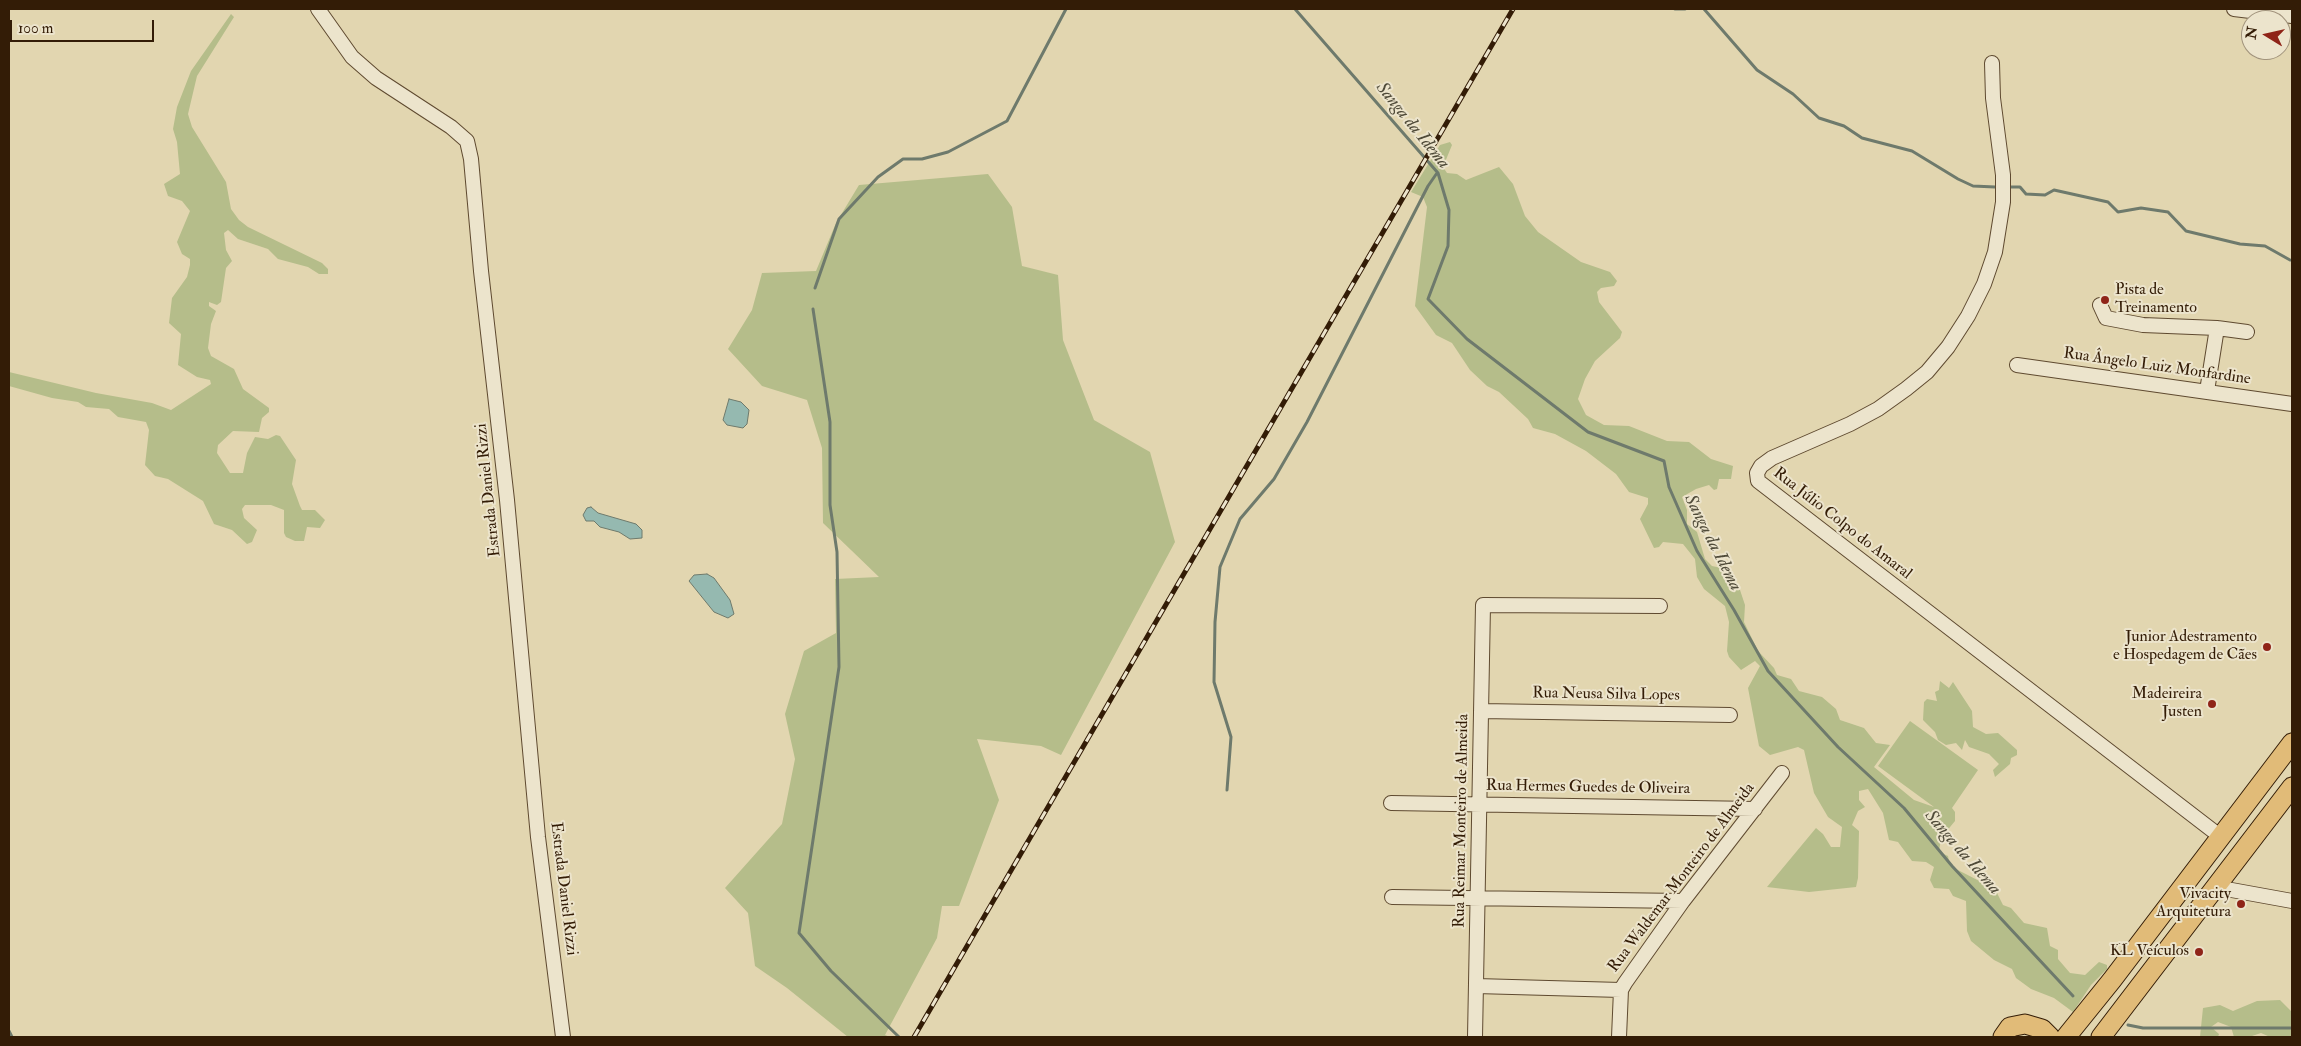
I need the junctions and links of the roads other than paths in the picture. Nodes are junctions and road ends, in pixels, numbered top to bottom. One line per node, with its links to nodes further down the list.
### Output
1 (318, 9): 28 (street, Estrada Daniel Rizzi)
2 (2234, 9): 3 (street)
3 (2292, 16)
4 (1992, 63): 20 (street, Rua Júlio Colpo do Amaral)
5 (2100, 305): 6 (street)
6 (2217, 328): 7 (street); 9 (street)
7 (2247, 332)
8 (2017, 365): 9 (street, Rua Ângelo Luiz Monfardine)
9 (2207, 391): 10 (street, Rua Ângelo Luiz Monfardine)
10 (2292, 404)
11 (1660, 606): 12 (street, Rua Reimar Monteiro de Almeida)
12 (1481, 711): 13 (street, Rua Neusa Silva Lopes); 18 (street, Rua Reimar Monteiro de Almeida)
13 (1730, 715)
14 (2292, 743): 20 (highway)
15 (1782, 773): 19 (street, Rua Waldemar Monteiro de Almeida)
16 (2290, 794): 21 (highway)
17 (1391, 803): 18 (street, Rua Hermes Guedes de Oliveira)
18 (1480, 803): 19 (street, Rua Hermes Guedes de Oliveira); 23 (street, Rua Reimar Monteiro de Almeida)
19 (1755, 809): 24 (street, Rua Waldemar Monteiro de Almeida)
20 (2221, 837): 33 (highway)
21 (2215, 887): 25 (street); 34 (highway)
22 (1392, 897): 23 (street)
23 (1478, 899): 24 (street); 26 (street, Rua Reimar Monteiro de Almeida)
24 (1683, 901): 27 (street, Rua Waldemar Monteiro de Almeida)
25 (2292, 901)
26 (1476, 986): 27 (street); 29 (street, Rua Reimar Monteiro de Almeida)
27 (1621, 990): 30 (street, Rua Waldemar Monteiro de Almeida)
28 (563, 1037)
29 (1475, 1037)
30 (1619, 1037)
31 (2003, 1037): 32 (highway)
32 (2050, 1037)
33 (2066, 1037)
34 (2101, 1037)

